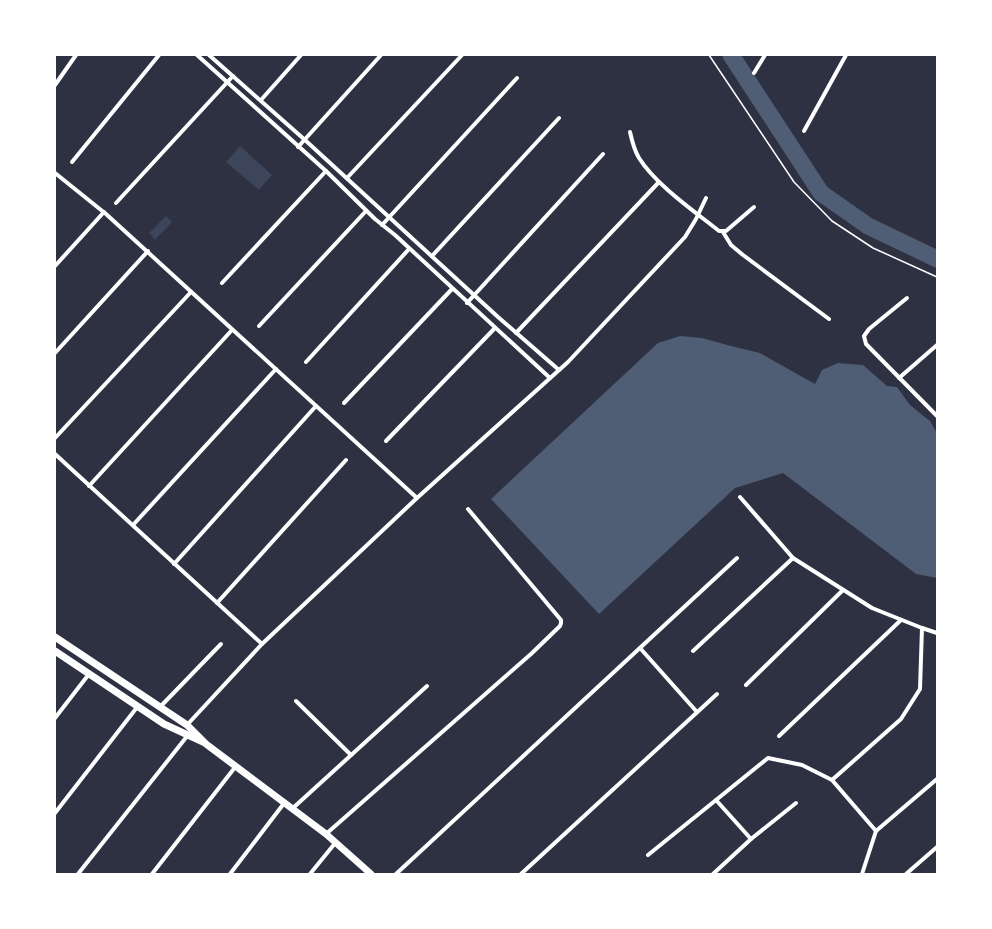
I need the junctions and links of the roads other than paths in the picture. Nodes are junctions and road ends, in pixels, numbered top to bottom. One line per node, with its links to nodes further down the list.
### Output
1 (76, 55): 14 (street)
2 (159, 55): 22 (street)
3 (197, 55): 13 (street)
4 (301, 55): 15 (street)
5 (381, 55): 19 (street)
6 (462, 55): 25 (street)
7 (765, 55): 10 (street)
8 (846, 55): 17 (street)
9 (212, 56): 11 (street)
10 (754, 73)
11 (233, 76): 13 (street); 15 (street)
12 (517, 78): 33 (street)
13 (227, 82): 20 (street); 28 (street)
14 (55, 85)
15 (261, 100): 19 (street)
16 (559, 118): 38 (street)
17 (804, 131)
18 (630, 132): 26 (street)
19 (305, 140): 20 (street); 25 (street)
20 (298, 147): 23 (street)
21 (603, 154): 43 (street)
22 (72, 162)
23 (326, 171): 30 (street); 40 (street)
24 (55, 173): 31 (street)
25 (347, 178): 33 (street)
26 (659, 182): 32 (street); 50 (street)
27 (706, 198): 32 (street)
28 (116, 203)
29 (754, 207): 35 (street)
30 (366, 211): 34 (street); 47 (street)
31 (104, 212): 37 (street); 39 (street)
32 (698, 215): 35 (street); 55 (street)
33 (389, 218): 34 (street); 38 (street)
34 (382, 225): 36 (street)
35 (723, 232): 46 (street)
36 (409, 249): 41 (street); 53 (street)
37 (148, 252): 42 (street); 52 (street)
38 (432, 256): 43 (street)
39 (55, 266)
40 (222, 284)
41 (452, 289): 45 (street); 58 (street)
42 (191, 292): 49 (street); 61 (street)
43 (474, 295): 45 (street); 50 (street)
44 (907, 298): 57 (street)
45 (467, 302): 48 (street)
46 (829, 319)
47 (259, 326)
48 (495, 328): 56 (street); 62 (street)
49 (232, 330): 54 (street); 65 (street)
50 (516, 333): 55 (street)
51 (937, 345): 57 (street)
52 (55, 353)
53 (306, 362)
54 (276, 369): 59 (street); 69 (street)
55 (559, 370): 56 (street)
56 (550, 378): 67 (street)
57 (899, 378): 60 (street)
58 (344, 403)
59 (316, 406): 67 (street); 72 (street)
60 (937, 416)
61 (55, 438)
62 (386, 441)
63 (55, 454): 65 (street)
64 (346, 460): 74 (street)
65 (89, 486): 69 (street)
66 (740, 497): 71 (street)
67 (417, 498): 80 (street)
68 (468, 509): 107 (street)
69 (133, 525): 72 (street)
70 (737, 558): 81 (street)
71 (793, 558): 73 (street); 83 (street)
72 (174, 564): 74 (street)
73 (843, 590): 75 (street); 85 (street)
74 (217, 603): 80 (street)
75 (900, 620): 76 (street); 95 (street)
76 (922, 628): 77 (street); 100 (street)
77 (937, 633)
78 (55, 637): 90 (street)
79 (220, 644): 90 (street)
80 (262, 644): 93 (street)
81 (640, 648): 91 (street); 117 (street)
82 (55, 651): 84 (street)
83 (693, 651)
84 (89, 674): 89 (street); 92 (street)
85 (746, 685)
86 (428, 686): 97 (street)
87 (717, 694): 91 (street)
88 (296, 701): 97 (street)
89 (138, 706): 94 (street); 105 (street)
90 (160, 707): 93 (street)
91 (697, 712): 118 (street)
92 (55, 718)
93 (187, 725): 96 (street)
94 (188, 735): 96 (street); 112 (street)
95 (780, 736)
96 (206, 744): 98 (street)
97 (351, 754): 104 (street)
98 (237, 766): 102 (street); 113 (street)
99 (937, 779): 106 (street)
100 (832, 780): 101 (street); 106 (street)
101 (716, 800): 108 (street); 111 (street)
102 (285, 802): 104 (street); 114 (street)
103 (796, 803): 108 (street)
104 (293, 808): 107 (street)
105 (55, 813)
106 (876, 831): 120 (street)
107 (326, 834): 109 (street)
108 (751, 840): 119 (street)
109 (336, 842): 115 (street); 116 (street)
110 (937, 847): 121 (street)
111 (648, 855)
112 (78, 874)
113 (152, 874)
114 (230, 874)
115 (310, 874)
116 (371, 874)
117 (396, 874)
118 (521, 874)
119 (713, 874)
120 (862, 874)
121 (906, 874)

